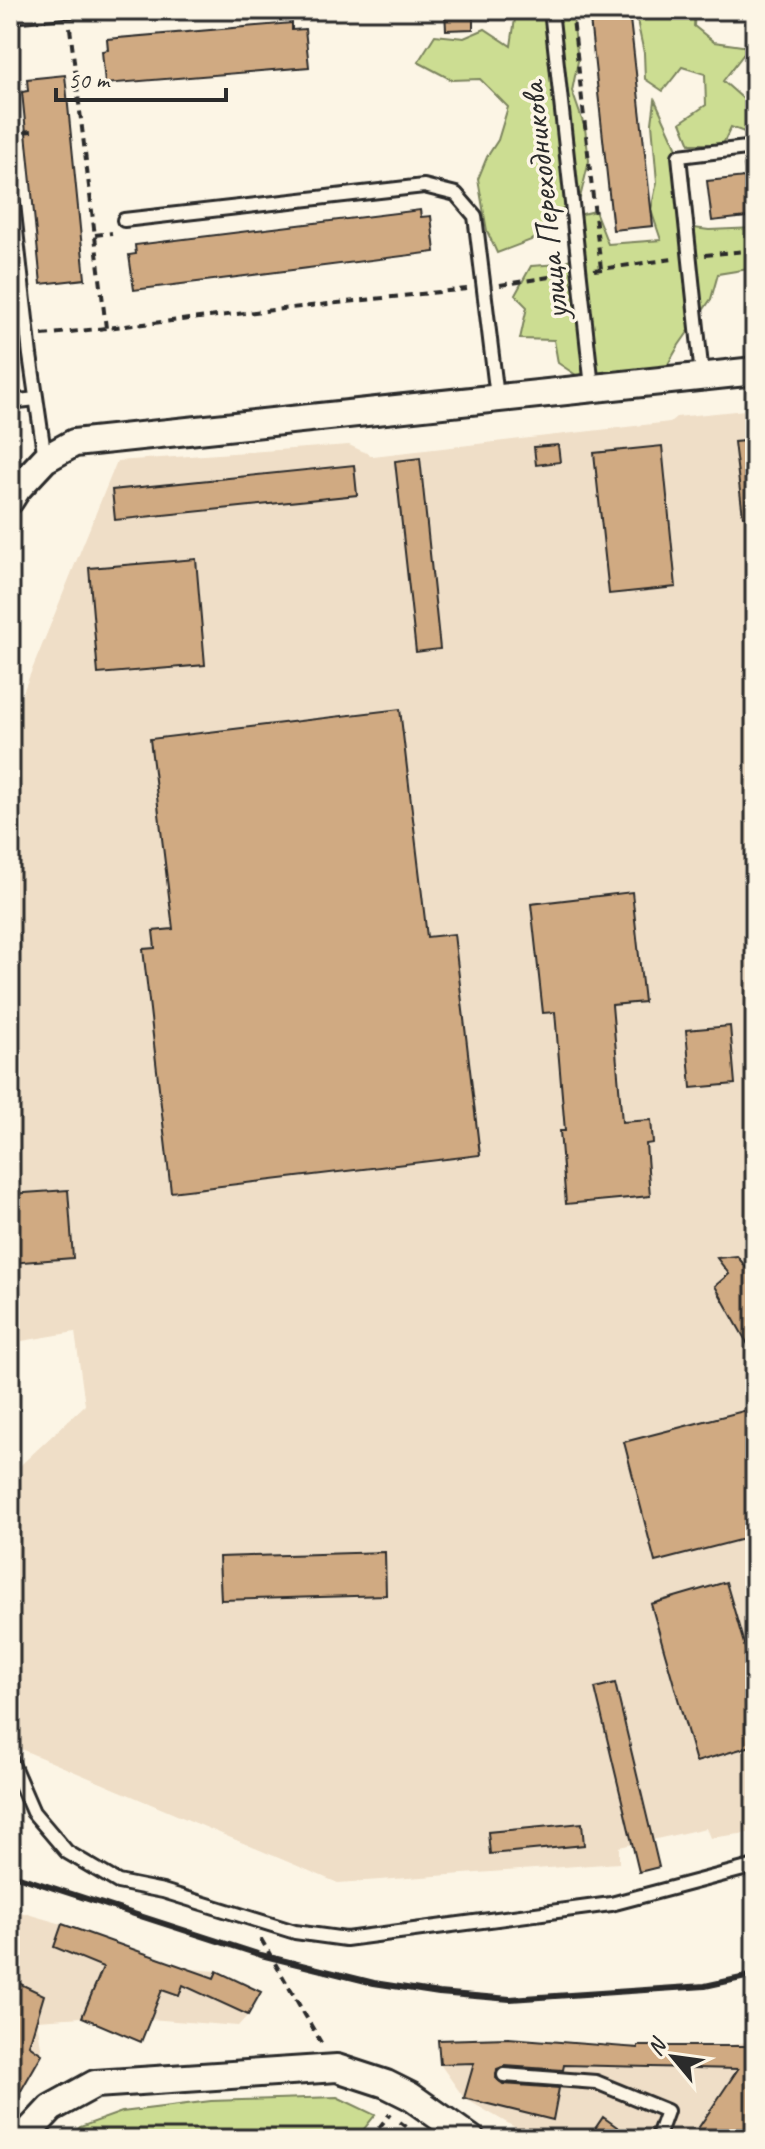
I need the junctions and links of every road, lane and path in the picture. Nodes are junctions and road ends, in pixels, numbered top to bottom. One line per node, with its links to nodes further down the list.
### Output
1 (75, 10): 4 (lane)
2 (551, 10): 20 (lane, улица Переходникова)
3 (572, 10): 14 (path)
4 (68, 11): 5 (lane); 11 (path)
5 (10, 16)
6 (33, 131): 7 (path)
7 (10, 133)
8 (755, 147): 13 (lane)
9 (10, 177): 17 (lane)
10 (125, 225): 11 (path); 15 (lane)
11 (95, 235): 16 (path)
12 (755, 250): 13 (path)
13 (689, 257): 19 (lane)
14 (601, 269)
15 (484, 287): 16 (path); 21 (lane)
16 (106, 328): 17 (path)
17 (28, 336): 22 (lane)
18 (755, 371): 19 (street)
19 (702, 376): 20 (street)
20 (592, 387): 21 (street)
21 (497, 397): 24 (street)
22 (36, 399): 23 (lane); 24 (lane)
23 (10, 402)
24 (45, 459): 25 (street)
25 (10, 500)
26 (10, 1759): 28 (lane)
27 (755, 1866): 28 (lane)
28 (248, 1918): 29 (path)
29 (337, 2068): 32 (street); 34 (street)
30 (504, 2075): 35 (lane)
31 (390, 2114): 33 (path)
32 (22, 2139)
33 (370, 2139)
34 (471, 2139)
35 (657, 2139)

